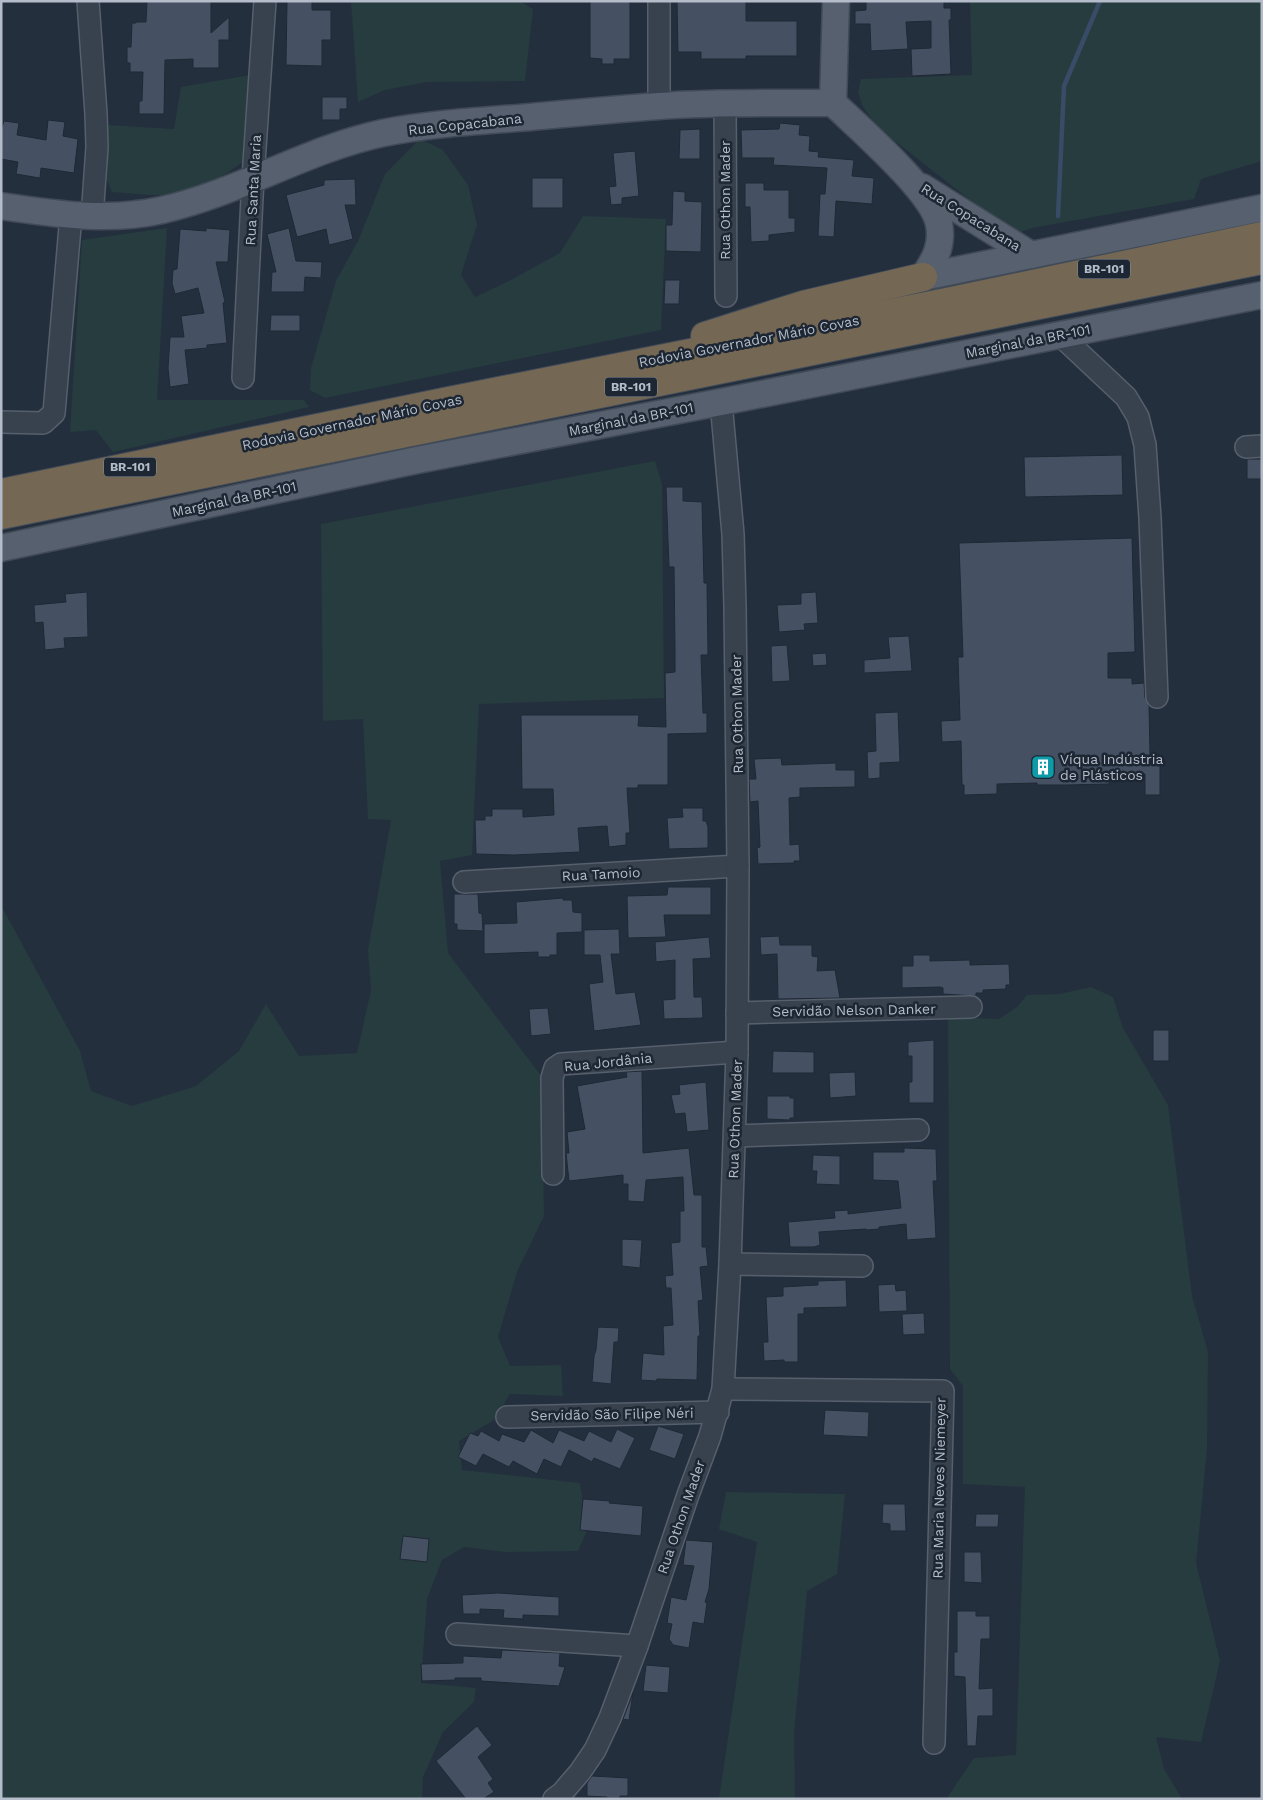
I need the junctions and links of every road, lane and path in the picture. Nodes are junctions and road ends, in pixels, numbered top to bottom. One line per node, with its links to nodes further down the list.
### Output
1 (88, 1): 12 (street)
2 (265, 1): 8 (street, Rua Santa Maria)
3 (660, 1): 7 (street)
4 (836, 1): 5 (main road)
5 (833, 103): 6 (main road, Rua Copacabana); 9 (main road, Rua Copacabana)
6 (725, 104): 7 (main road, Rua Copacabana); 18 (street, Rua Othon Mader)
7 (659, 106): 8 (main road, Rua Copacabana)
8 (253, 178): 12 (main road, Rua Copacabana); 21 (street, Rua Santa Maria)
9 (911, 180): 14 (main road, Rua Copacabana); 16 (main road, Rua Copacabana)
10 (1, 206): 12 (main road, Rua Copacabana)
11 (1262, 208): 14 (main road)
12 (82, 216): 23 (street)
13 (1262, 236): 20 (highway, Rodovia Governador Mário Covas / BR-101)
14 (1031, 255): 16 (main road)
15 (1262, 260): 25 (highway, Rodovia Governador Mário Covas / BR-101)
16 (923, 277): 20 (highway)
17 (1262, 295): 19 (main road, Marginal da BR-101)
18 (726, 296)
19 (1060, 335): 22 (main road, Marginal da BR-101); 27 (street)
20 (605, 370): 24 (highway, Rodovia Governador Mário Covas / BR-101)
21 (243, 378)
22 (721, 402): 26 (main road, Marginal da BR-101); 28 (street, Rua Othon Mader)
23 (1, 422)
24 (1, 493)
25 (1, 515)
26 (1, 548)
27 (1158, 697)
28 (738, 866): 29 (street, Rua Tamoio); 31 (street, Rua Othon Mader)
29 (464, 882)
30 (971, 1007): 31 (street, Servidão Nelson Danker)
31 (737, 1013): 32 (street, Rua Othon Mader)
32 (737, 1052): 34 (street, Rua Othon Mader); 35 (street, Rua Jordânia)
33 (918, 1130): 34 (street)
34 (734, 1136): 36 (street, Rua Othon Mader)
35 (553, 1174)
36 (730, 1264): 37 (street); 38 (street, Rua Othon Mader)
37 (862, 1266)
38 (723, 1389): 39 (street, Rua Othon Mader); 43 (street, Rua Maria Neves Niemeyer)
39 (718, 1412): 40 (street, Servidão São Filipe Néri); 42 (street, Rua Othon Mader)
40 (507, 1416)
41 (457, 1634): 42 (street)
42 (637, 1646): 44 (street, Rua Othon Mader)
43 (934, 1742)
44 (554, 1799)

